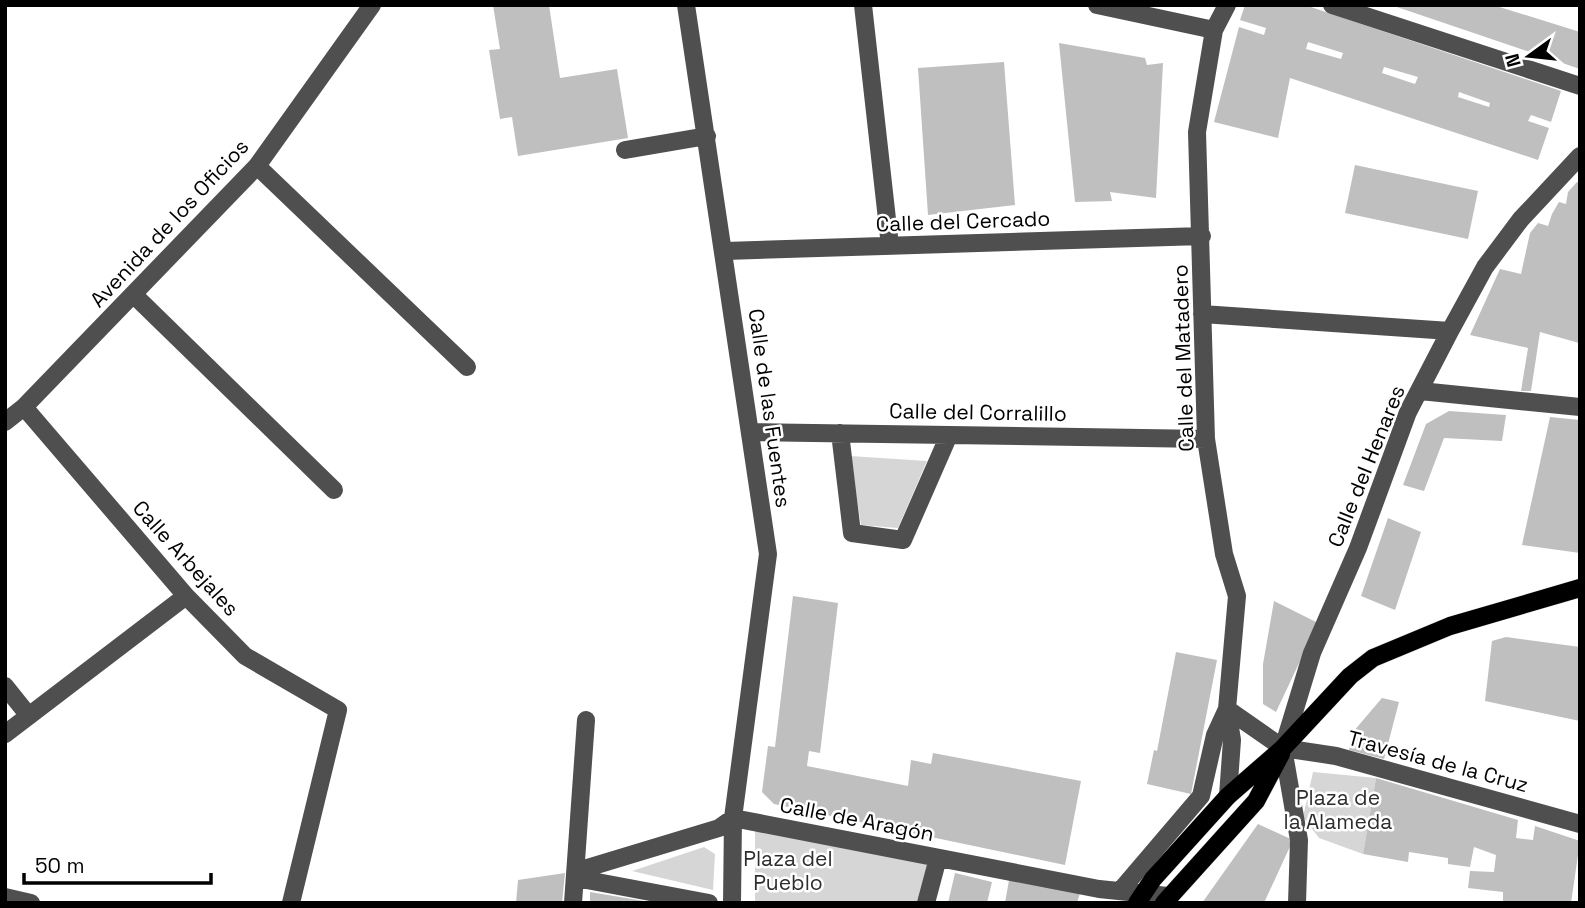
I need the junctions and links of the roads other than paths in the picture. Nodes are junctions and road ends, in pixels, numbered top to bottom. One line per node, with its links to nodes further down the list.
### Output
1 (372, 5): 12 (street, Avenida de los Oficios)
2 (686, 5): 9 (street, Calle de las Fuentes)
3 (863, 5): 14 (street)
4 (1097, 5): 7 (street)
5 (1227, 5): 7 (street, Calle del Matadero)
6 (1332, 5): 8 (street)
7 (1214, 30): 13 (street, Calle del Matadero)
8 (1580, 86)
9 (707, 136): 10 (street); 15 (street, Calle de las Fuentes)
10 (625, 150)
11 (1580, 156): 18 (street, Calle del Henares)
12 (257, 166): 16 (street, Avenida de los Oficios); 19 (street)
13 (1202, 236): 14 (street, Calle del Cercado); 17 (street, Calle del Matadero)
14 (890, 246): 15 (street, Calle del Cercado)
15 (725, 251): 24 (street, Calle de las Fuentes)
16 (134, 295): 21 (street, Avenida de los Oficios); 28 (street)
17 (1202, 314): 18 (street); 27 (street, Calle del Matadero)
18 (1450, 331): 20 (street, Calle del Henares)
19 (467, 367)
20 (1420, 391): 22 (street); 36 (street, Calle del Henares)
21 (24, 407): 23 (street, Avenida de los Oficios); 30 (street, Calle Arbejales)
22 (1580, 407)
23 (5, 422)
24 (750, 432): 25 (street, Calle del Corralillo); 38 (street, Calle de las Fuentes)
25 (840, 433): 26 (street, Calle del Corralillo); 26 (street)
26 (949, 435): 27 (street, Calle del Corralillo)
27 (1206, 439): 32 (street, Calle del Matadero)
28 (334, 490)
29 (1578, 588): 36 (main road)
30 (186, 596): 33 (street); 47 (street, Calle Arbejales)
31 (5, 686): 33 (street)
32 (1227, 709): 36 (street); 37 (street, Calle del Matadero); 42 (street, Calle del Matadero)
33 (29, 716): 35 (street)
34 (586, 720): 41 (street)
35 (5, 734)
36 (1288, 742): 37 (main road); 39 (street, Travesía de la Cruz); 45 (main road); 52 (street)
37 (1228, 796): 45 (main road)
38 (733, 818): 40 (street, Calle de Aragón); 41 (street); 50 (street, Calle de las Fuentes)
39 (1580, 824)
40 (938, 858): 43 (street, Calle de Aragón); 51 (street)
41 (576, 874): 48 (street); 49 (street)
42 (1120, 891): 43 (street, Calle de Aragón); 45 (street, Calle de Aragón)
43 (1096, 896)
44 (5, 897): 46 (street)
45 (1155, 899)
46 (31, 903)
47 (291, 903)
48 (573, 903)
49 (709, 903)
50 (732, 903)
51 (926, 903)
52 (1297, 903)

